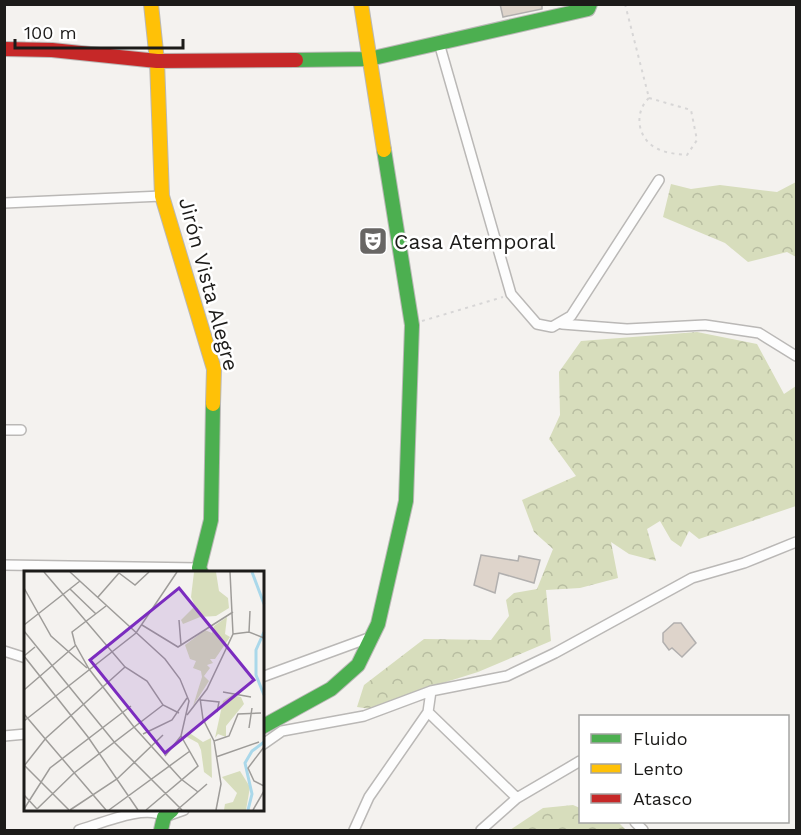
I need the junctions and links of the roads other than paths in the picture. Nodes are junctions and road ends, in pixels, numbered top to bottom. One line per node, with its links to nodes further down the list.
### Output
1 (151, 4): 7 (street, Jirón Vista Alegre)
2 (361, 4): 6 (street)
3 (590, 4): 4 (street)
4 (439, 43): 6 (street); 11 (street)
5 (4, 49): 7 (street)
6 (369, 59): 7 (street); 18 (street)
7 (157, 62): 9 (street, Jirón Vista Alegre)
8 (659, 180): 11 (street)
9 (162, 196): 10 (street); 17 (street, Jirón Vista Alegre)
10 (4, 203)
11 (562, 324): 12 (street)
12 (796, 356)
13 (4, 430): 14 (street)
14 (21, 430)
15 (796, 543): 22 (street)
16 (4, 565): 17 (street)
17 (200, 570)
18 (374, 636): 21 (street); 24 (street)
19 (4, 651): 20 (street)
20 (24, 657)
21 (264, 676)
22 (431, 691): 23 (street); 27 (street)
23 (429, 712): 29 (street); 33 (street)
24 (264, 726)
25 (24, 734): 26 (street)
26 (4, 736)
27 (264, 744)
28 (579, 762): 29 (street)
29 (517, 798): 34 (street)
30 (182, 811): 31 (street)
31 (166, 819): 32 (street)
32 (80, 831)
33 (354, 831)
34 (481, 831)

